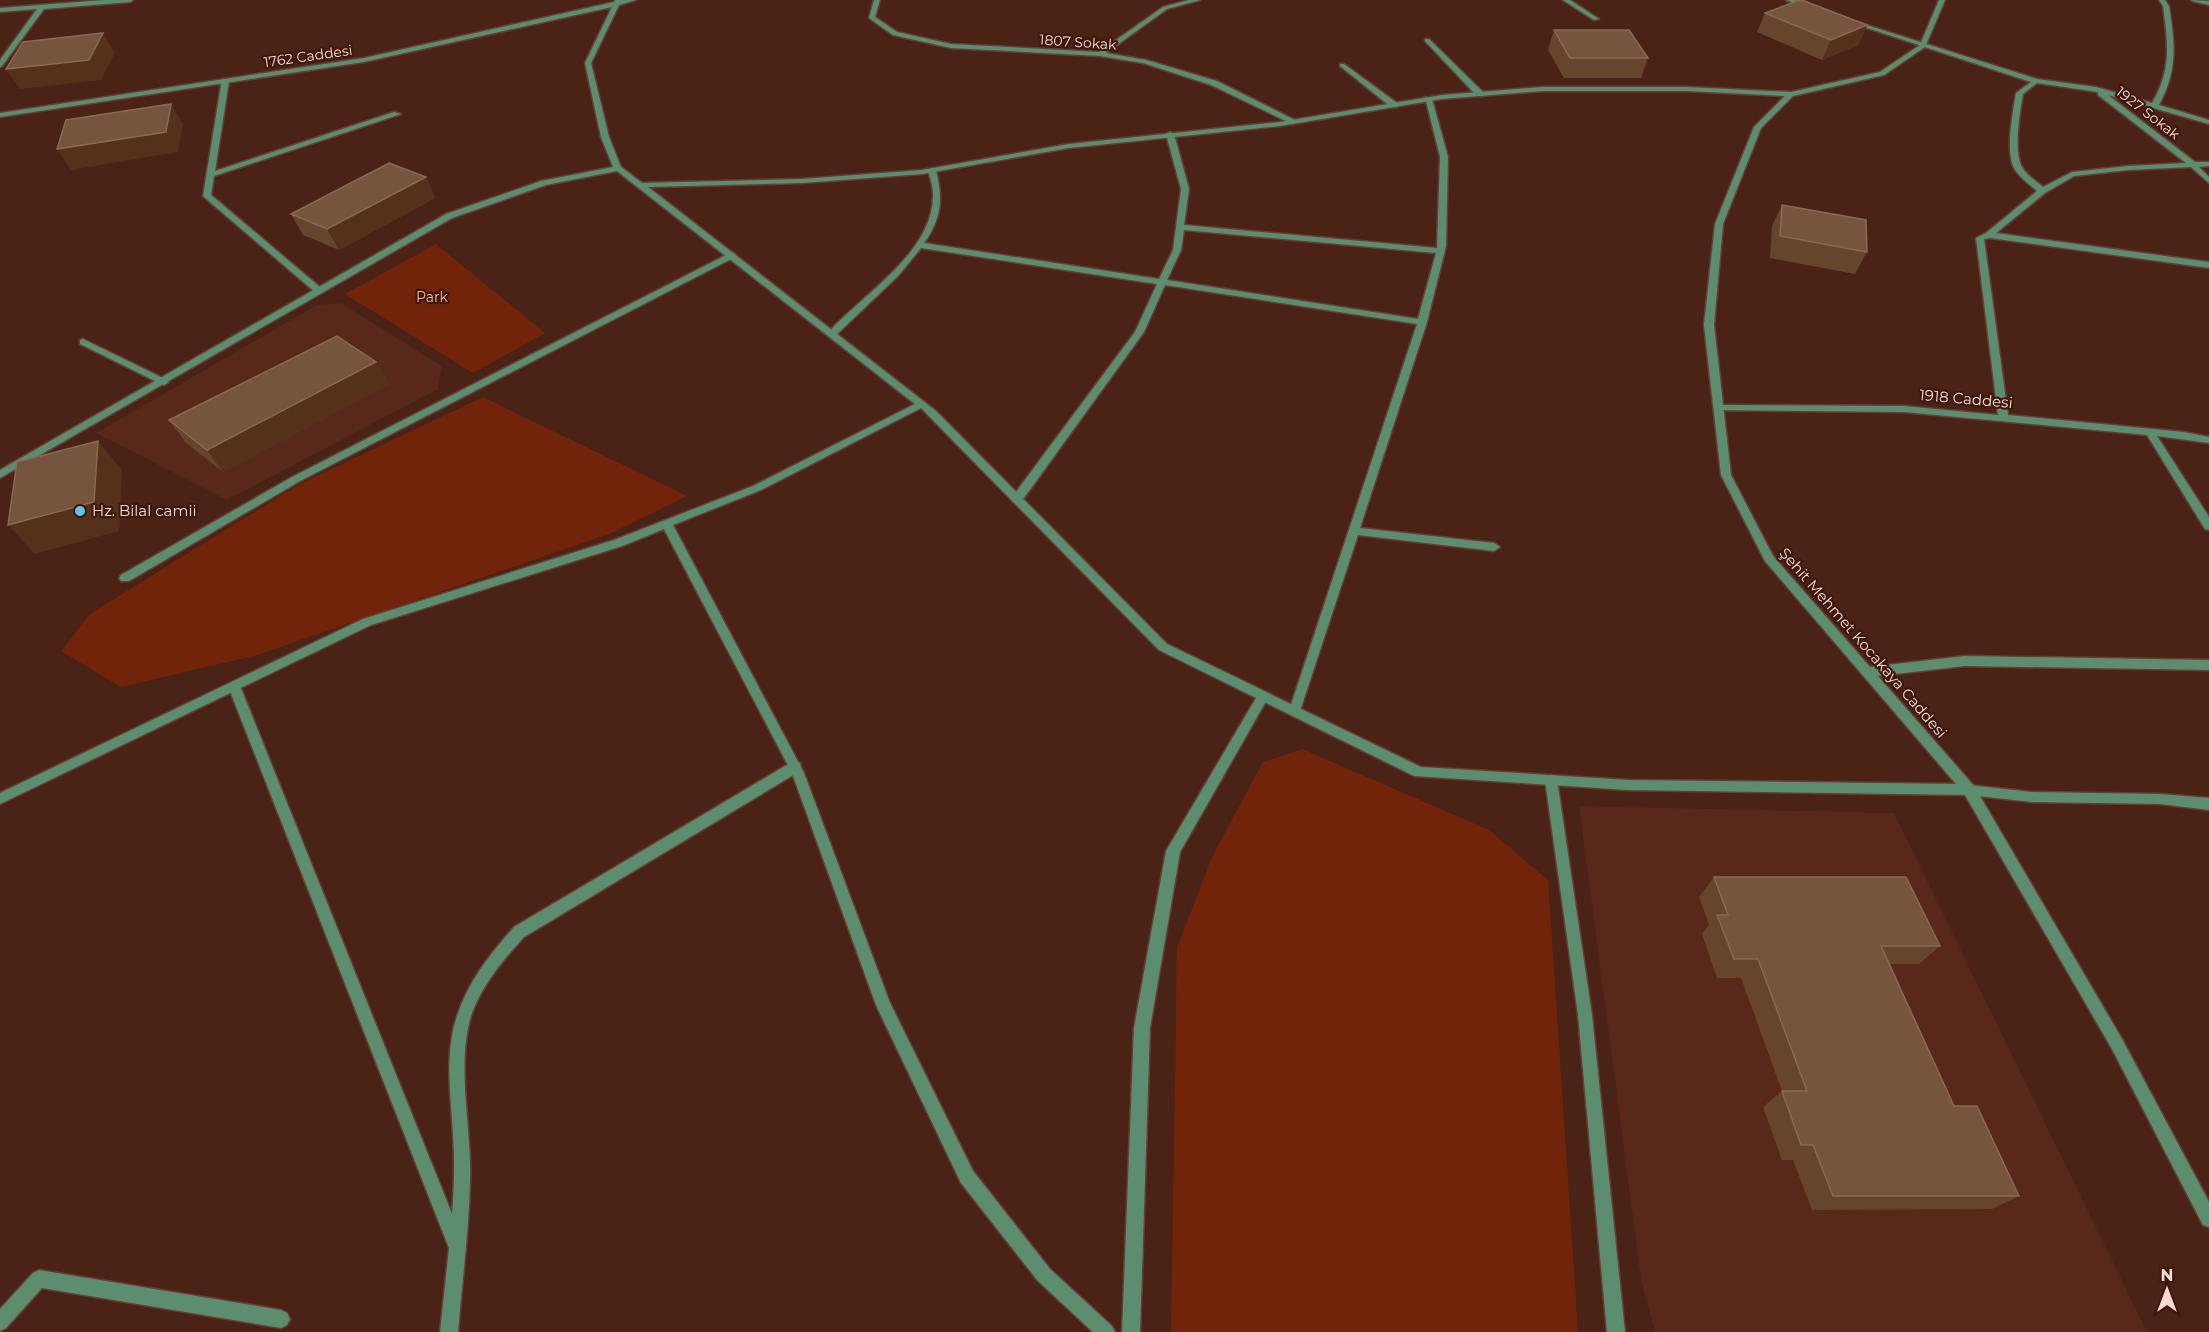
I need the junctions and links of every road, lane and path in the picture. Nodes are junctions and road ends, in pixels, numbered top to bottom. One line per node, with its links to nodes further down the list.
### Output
1 (130, 0): 12 (street)
2 (633, 0): 10 (street, 1762 Caddesi)
3 (877, 0): 19 (street, 1807 Sokak)
4 (1197, 0): 19 (street)
5 (1566, 0): 15 (street)
6 (1789, 0): 14 (street)
7 (1942, 0): 18 (street)
8 (2162, 0): 29 (street)
9 (2194, 0): 11 (street)
10 (618, 2): 22 (street, 1762 Caddesi); 37 (street)
11 (2209, 3)
12 (42, 7): 13 (street); 20 (street)
13 (0, 10)
14 (1822, 12)
15 (1596, 19)
16 (1845, 19): 18 (street, 1927 Sokak)
17 (1427, 40): 25 (street)
18 (1923, 46): 23 (street, 1927 Sokak); 26 (street)
19 (1100, 54): 32 (street, 1807 Sokak)
20 (0, 65)
21 (1342, 65): 28 (street)
22 (225, 81): 31 (street, 1762 Caddesi); 39 (street)
23 (2036, 81): 24 (street, 1927 Sokak); 42 (street)
24 (2096, 89): 29 (street); 35 (street, 1927 Sokak)
25 (1480, 94): 26 (street); 27 (street)
26 (1791, 94): 56 (street, Şehit Mehmet Kocakaya Caddesi)
27 (1428, 99): 28 (street); 46 (street)
28 (1394, 105): 32 (street)
29 (2156, 105): 33 (street)
30 (397, 114): 39 (street)
31 (0, 115)
32 (1294, 122): 34 (street)
33 (2209, 122)
34 (1170, 134): 38 (street); 43 (street)
35 (2192, 164): 36 (street); 40 (street, 1927 Sokak); 42 (street)
36 (2209, 164)
37 (618, 168): 41 (street); 50 (street)
38 (932, 170): 41 (street); 45 (street)
39 (210, 176): 50 (street)
40 (2209, 181)
41 (639, 184): 47 (street)
42 (2042, 191): 44 (street)
43 (1180, 227): 46 (street); 49 (street)
44 (1989, 235): 48 (street); 57 (street)
45 (919, 245): 49 (street); 52 (street)
46 (1441, 250): 51 (street)
47 (732, 255): 52 (street); 66 (street)
48 (2209, 265)
49 (1162, 282): 51 (street); 61 (street)
50 (318, 290): 54 (street)
51 (1422, 322): 64 (street)
52 (832, 334): 55 (street)
53 (84, 342): 54 (street)
54 (164, 382): 60 (street)
55 (922, 404): 61 (street); 62 (street)
56 (1718, 408): 57 (street, 1918 Caddesi); 68 (street, Şehit Mehmet Kocakaya Caddesi)
57 (2003, 418): 58 (street, 1918 Caddesi)
58 (2150, 432): 59 (street, 1918 Caddesi); 63 (street)
59 (2209, 440)
60 (0, 475)
61 (1017, 499): 70 (street)
62 (667, 524): 69 (street); 72 (street)
63 (2209, 526)
64 (1354, 531): 65 (street); 71 (street)
65 (1494, 547)
66 (125, 579)
67 (2209, 665): 68 (street)
68 (1869, 672): 74 (street, Şehit Mehmet Kocakaya Caddesi)
69 (234, 686): 75 (street); 79 (street)
70 (1263, 696): 71 (street); 84 (street)
71 (1295, 711): 73 (street)
72 (795, 767): 79 (street); 83 (street)
73 (1551, 780): 74 (street); 85 (street)
74 (1969, 790): 76 (street); 77 (street, Şehit Mehmet Kocakaya Caddesi)
75 (0, 799)
76 (2209, 804)
77 (2204, 1198): 78 (street, Şehit Mehmet Kocakaya Caddesi)
78 (2209, 1219)
79 (456, 1246): 82 (street)
80 (281, 1319): 81 (street)
81 (0, 1322)
82 (449, 1332)
83 (1106, 1332)
84 (1131, 1332)
85 (1616, 1332)

